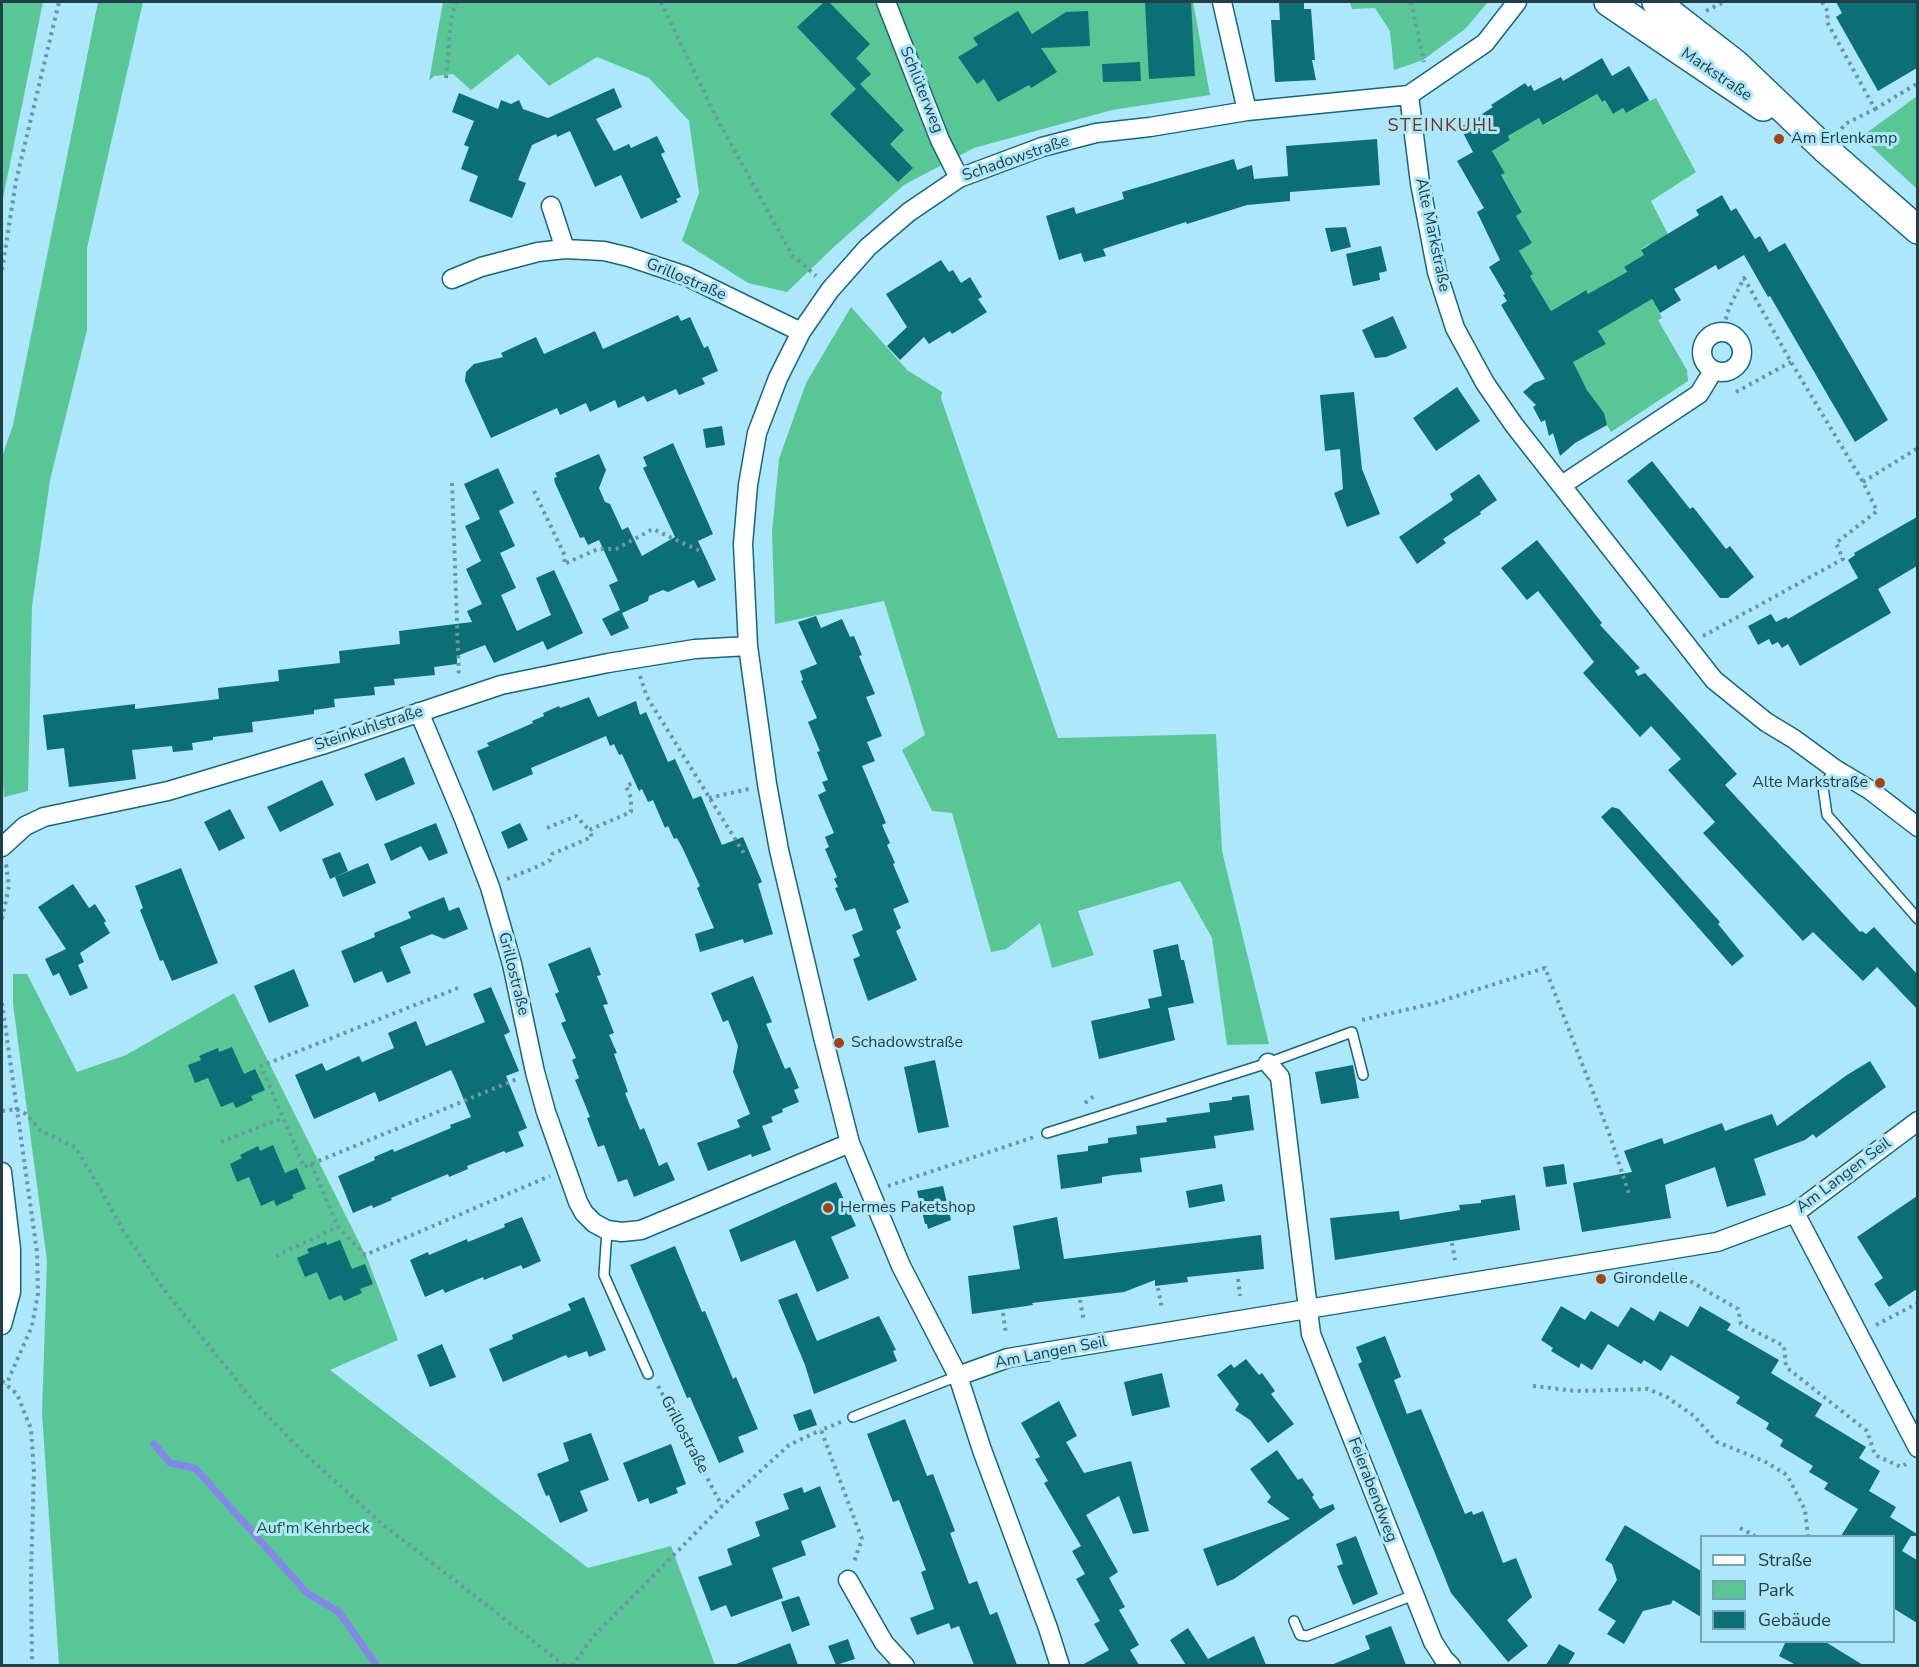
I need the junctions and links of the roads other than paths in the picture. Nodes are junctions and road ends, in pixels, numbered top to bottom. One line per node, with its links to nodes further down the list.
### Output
1 (886, 2): 9 (street, Schlüterweg)
2 (1222, 2): 8 (street)
3 (1517, 2): 7 (street, Schadowstraße)
4 (1608, 2): 6 (main road, Markstraße)
5 (1656, 2): 6 (main road, Markstraße)
6 (1730, 72): 11 (main road, Markstraße)
7 (1409, 95): 8 (street, Schadowstraße); 16 (street, Alte Markstraße)
8 (1247, 111): 9 (street, Schadowstraße)
9 (958, 178): 14 (street, Schadowstraße)
10 (552, 206): 12 (street)
11 (1917, 230)
12 (565, 249): 13 (street, Grillostraße); 14 (street, Grillostraße)
13 (452, 279)
14 (801, 332): 17 (street, Schadowstraße)
15 (1713, 371): 15 (street); 16 (street)
16 (1562, 485): 19 (street, Alte Markstraße)
17 (748, 646): 18 (street, Steinkuhlstraße); 27 (street, Schadowstraße)
18 (419, 712): 21 (street, Steinkuhlstraße); 30 (street, Grillostraße)
19 (1835, 769): 20 (street, Alte Markstraße); 22 (lane)
20 (1917, 827)
21 (3, 846)
22 (1917, 919)
23 (1268, 1064): 24 (lane); 26 (lane); 31 (street)
24 (1363, 1075)
25 (1917, 1123): 29 (street, Am Langen Seil)
26 (1047, 1133)
27 (850, 1143): 30 (street); 34 (street, Schadowstraße)
28 (2, 1172): 32 (street)
29 (1795, 1213): 31 (street, Am Langen Seil); 36 (street)
30 (607, 1230): 33 (lane)
31 (1307, 1309): 34 (street, Am Langen Seil); 38 (street, Feierabendweg)
32 (2, 1325)
33 (648, 1374)
34 (958, 1376): 35 (lane); 41 (street)
35 (853, 1417)
36 (1917, 1448)
37 (848, 1580): 40 (street)
38 (1414, 1595): 39 (lane); 42 (street, Feierabendweg)
39 (1294, 1621)
40 (905, 1665)
41 (1060, 1665)
42 (1451, 1665)

